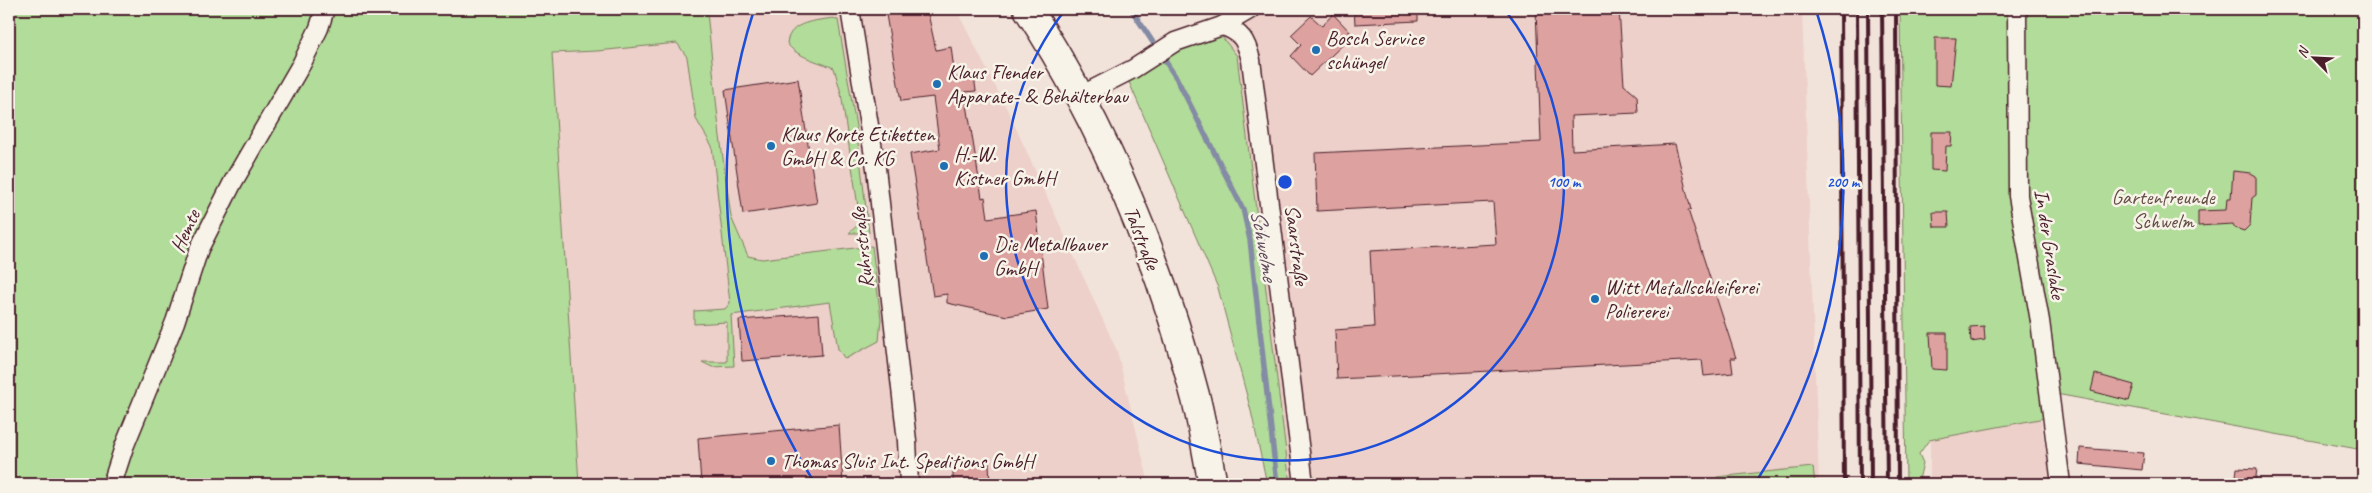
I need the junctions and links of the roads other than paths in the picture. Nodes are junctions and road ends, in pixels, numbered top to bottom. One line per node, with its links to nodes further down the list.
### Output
1 (325, 9): 8 (street, Hemte)
2 (850, 9): 9 (street, Ruhrstraße)
3 (1028, 9): 7 (main road, Talstraße)
4 (2017, 9): 12 (street, In der Graslake)
5 (1249, 10): 6 (street)
6 (1222, 26): 7 (street); 11 (street, Saarstraße)
7 (1080, 96): 10 (main road, Talstraße)
8 (112, 484)
9 (909, 484)
10 (1213, 484)
11 (1304, 484)
12 (2061, 484)

